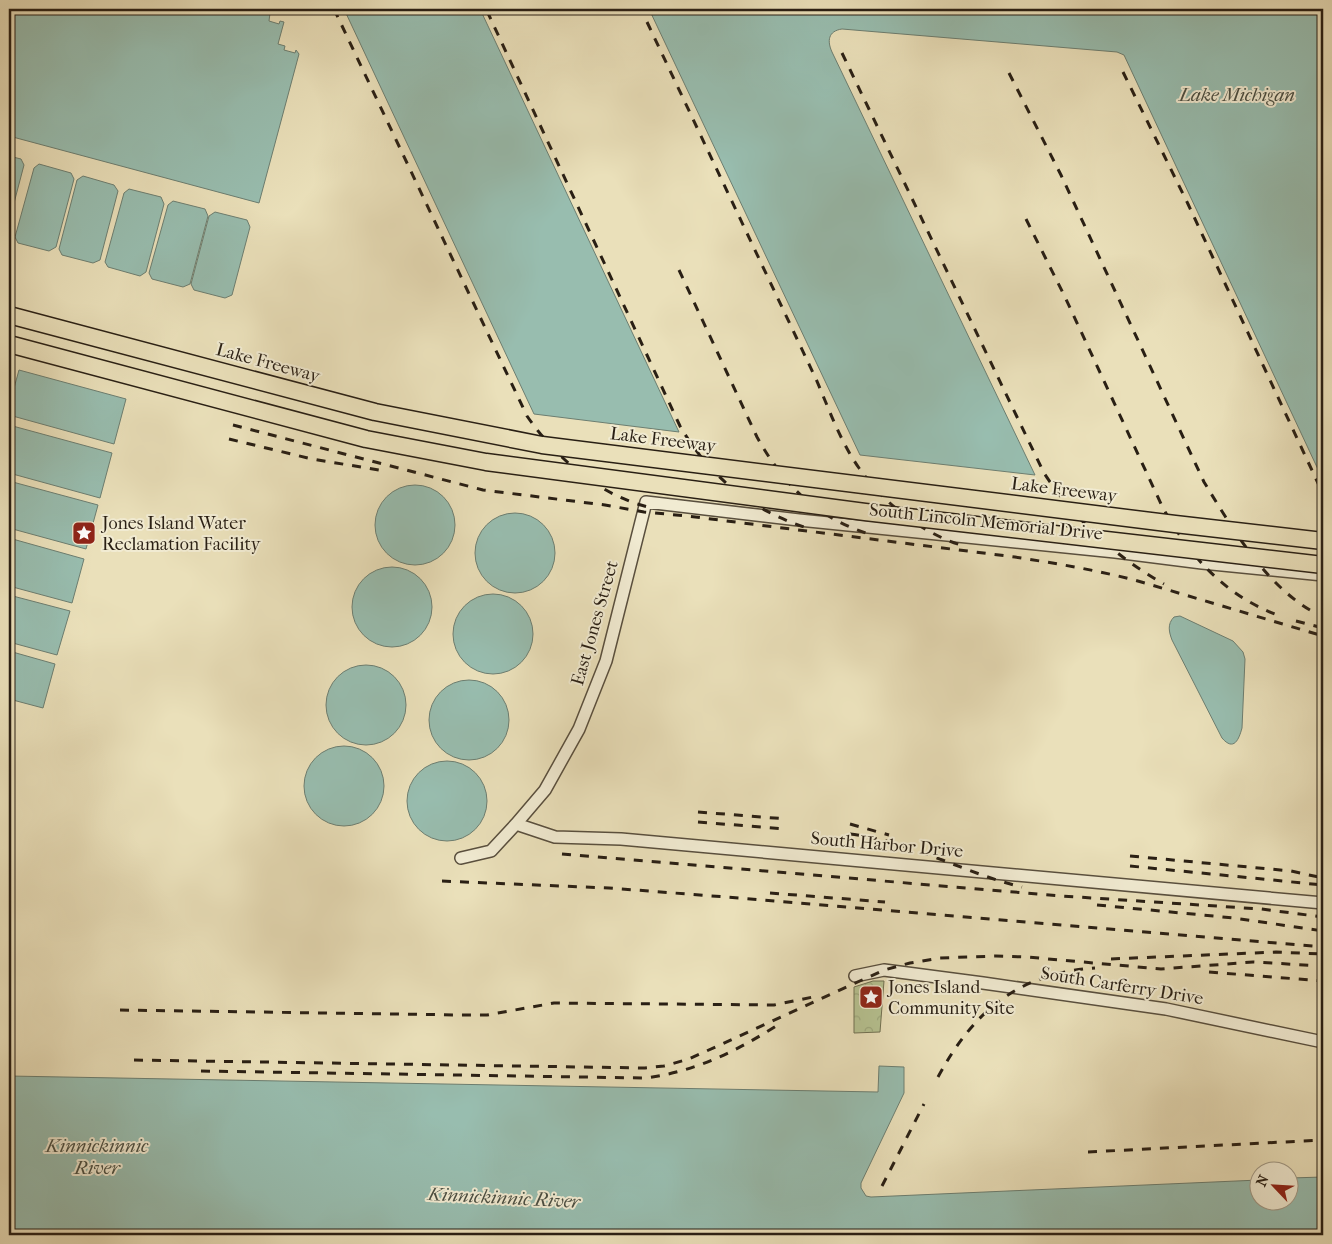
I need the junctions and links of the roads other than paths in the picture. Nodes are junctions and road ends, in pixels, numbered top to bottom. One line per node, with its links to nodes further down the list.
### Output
1 (9, 315): 4 (highway, Lake Freeway, bridge)
2 (9, 344): 5 (highway, bridge)
3 (646, 502): 6 (street, South Lincoln Memorial Drive); 7 (street, East Jones Street)
4 (1323, 541)
5 (1323, 565)
6 (1323, 575)
7 (516, 824): 8 (street); 9 (street, South Harbor Drive)
8 (461, 858)
9 (1323, 903)
10 (855, 976): 11 (street, South Carferry Drive)
11 (1323, 1042)

